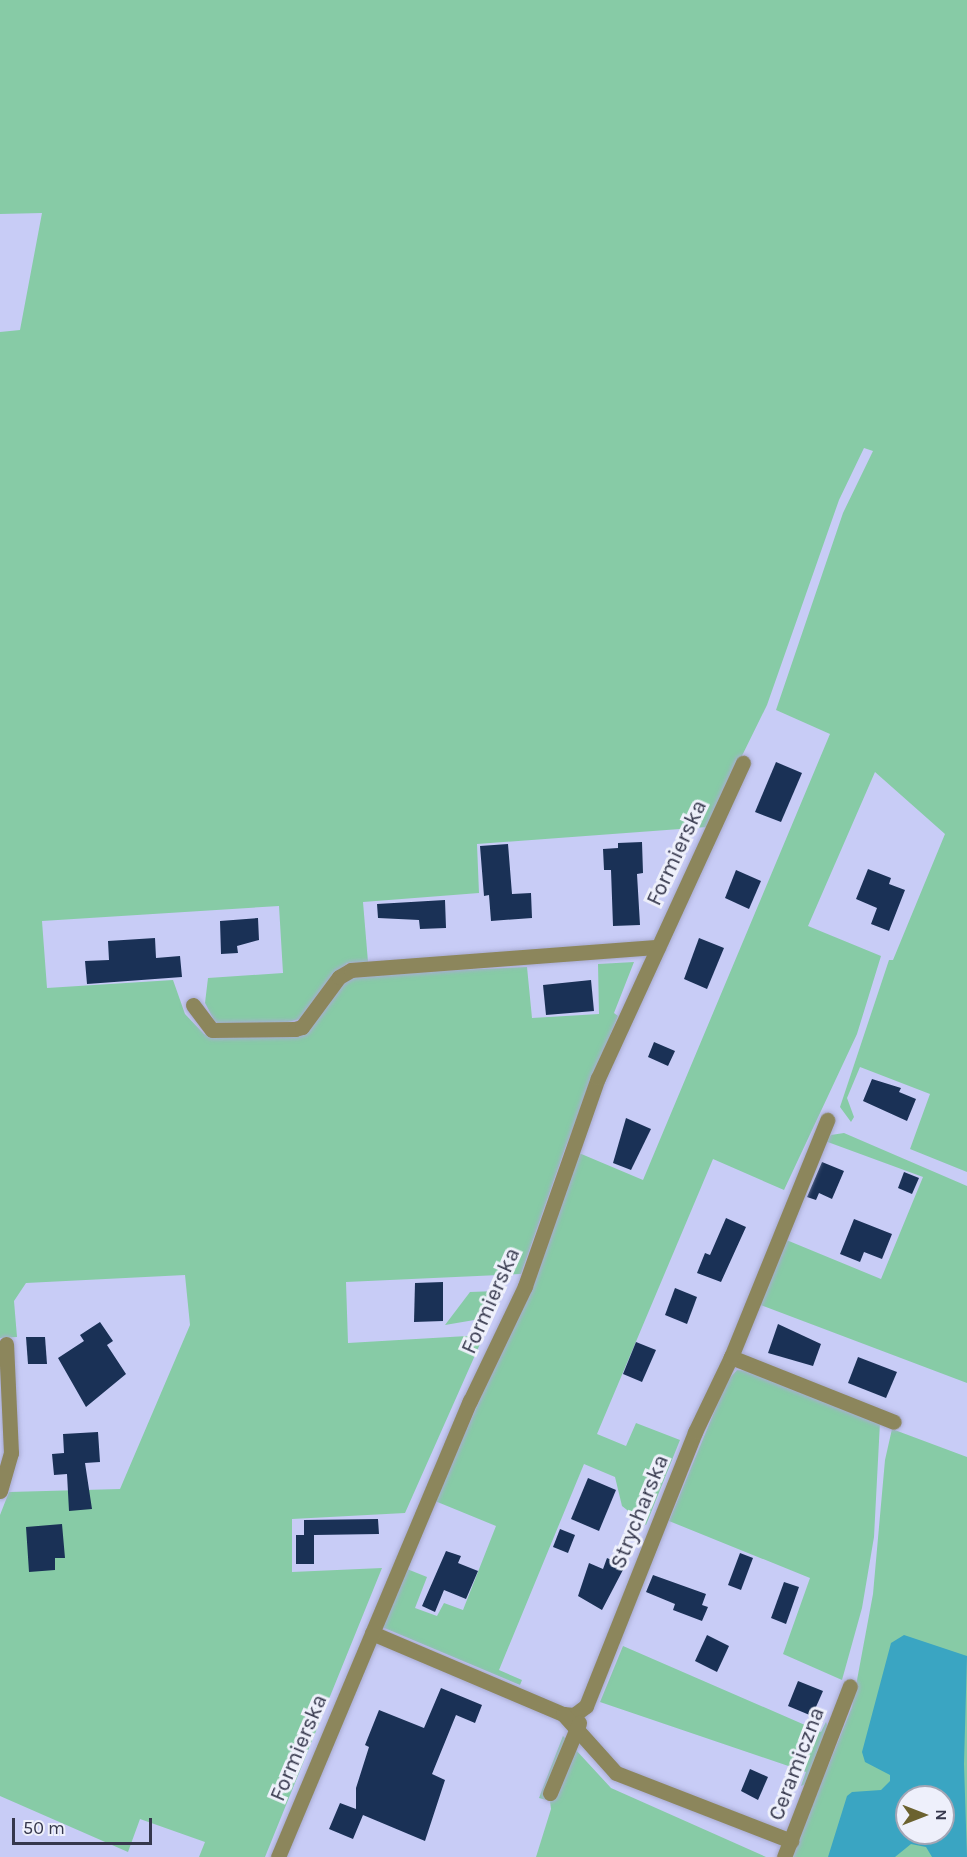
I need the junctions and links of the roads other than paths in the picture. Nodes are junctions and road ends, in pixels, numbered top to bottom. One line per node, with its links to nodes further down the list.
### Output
1 (743, 764): 2 (street, Formierska)
2 (658, 947): 3 (street); 10 (street, Formierska)
3 (193, 1005)
4 (827, 1120): 6 (street, Strycharska)
5 (6, 1344): 8 (street)
6 (731, 1357): 7 (street); 12 (street, Strycharska)
7 (894, 1422)
8 (5, 1443): 9 (street)
9 (0, 1491)
10 (372, 1633): 13 (street); 17 (street, Formierska)
11 (850, 1686): 16 (street, Ceramiczna)
12 (586, 1706): 13 (street); 14 (street, Strycharska)
13 (563, 1714): 14 (street)
14 (577, 1730): 15 (street, Strycharska); 16 (street)
15 (550, 1793)
16 (791, 1841): 18 (street, Ceramiczna)
17 (278, 1857)
18 (784, 1857)

